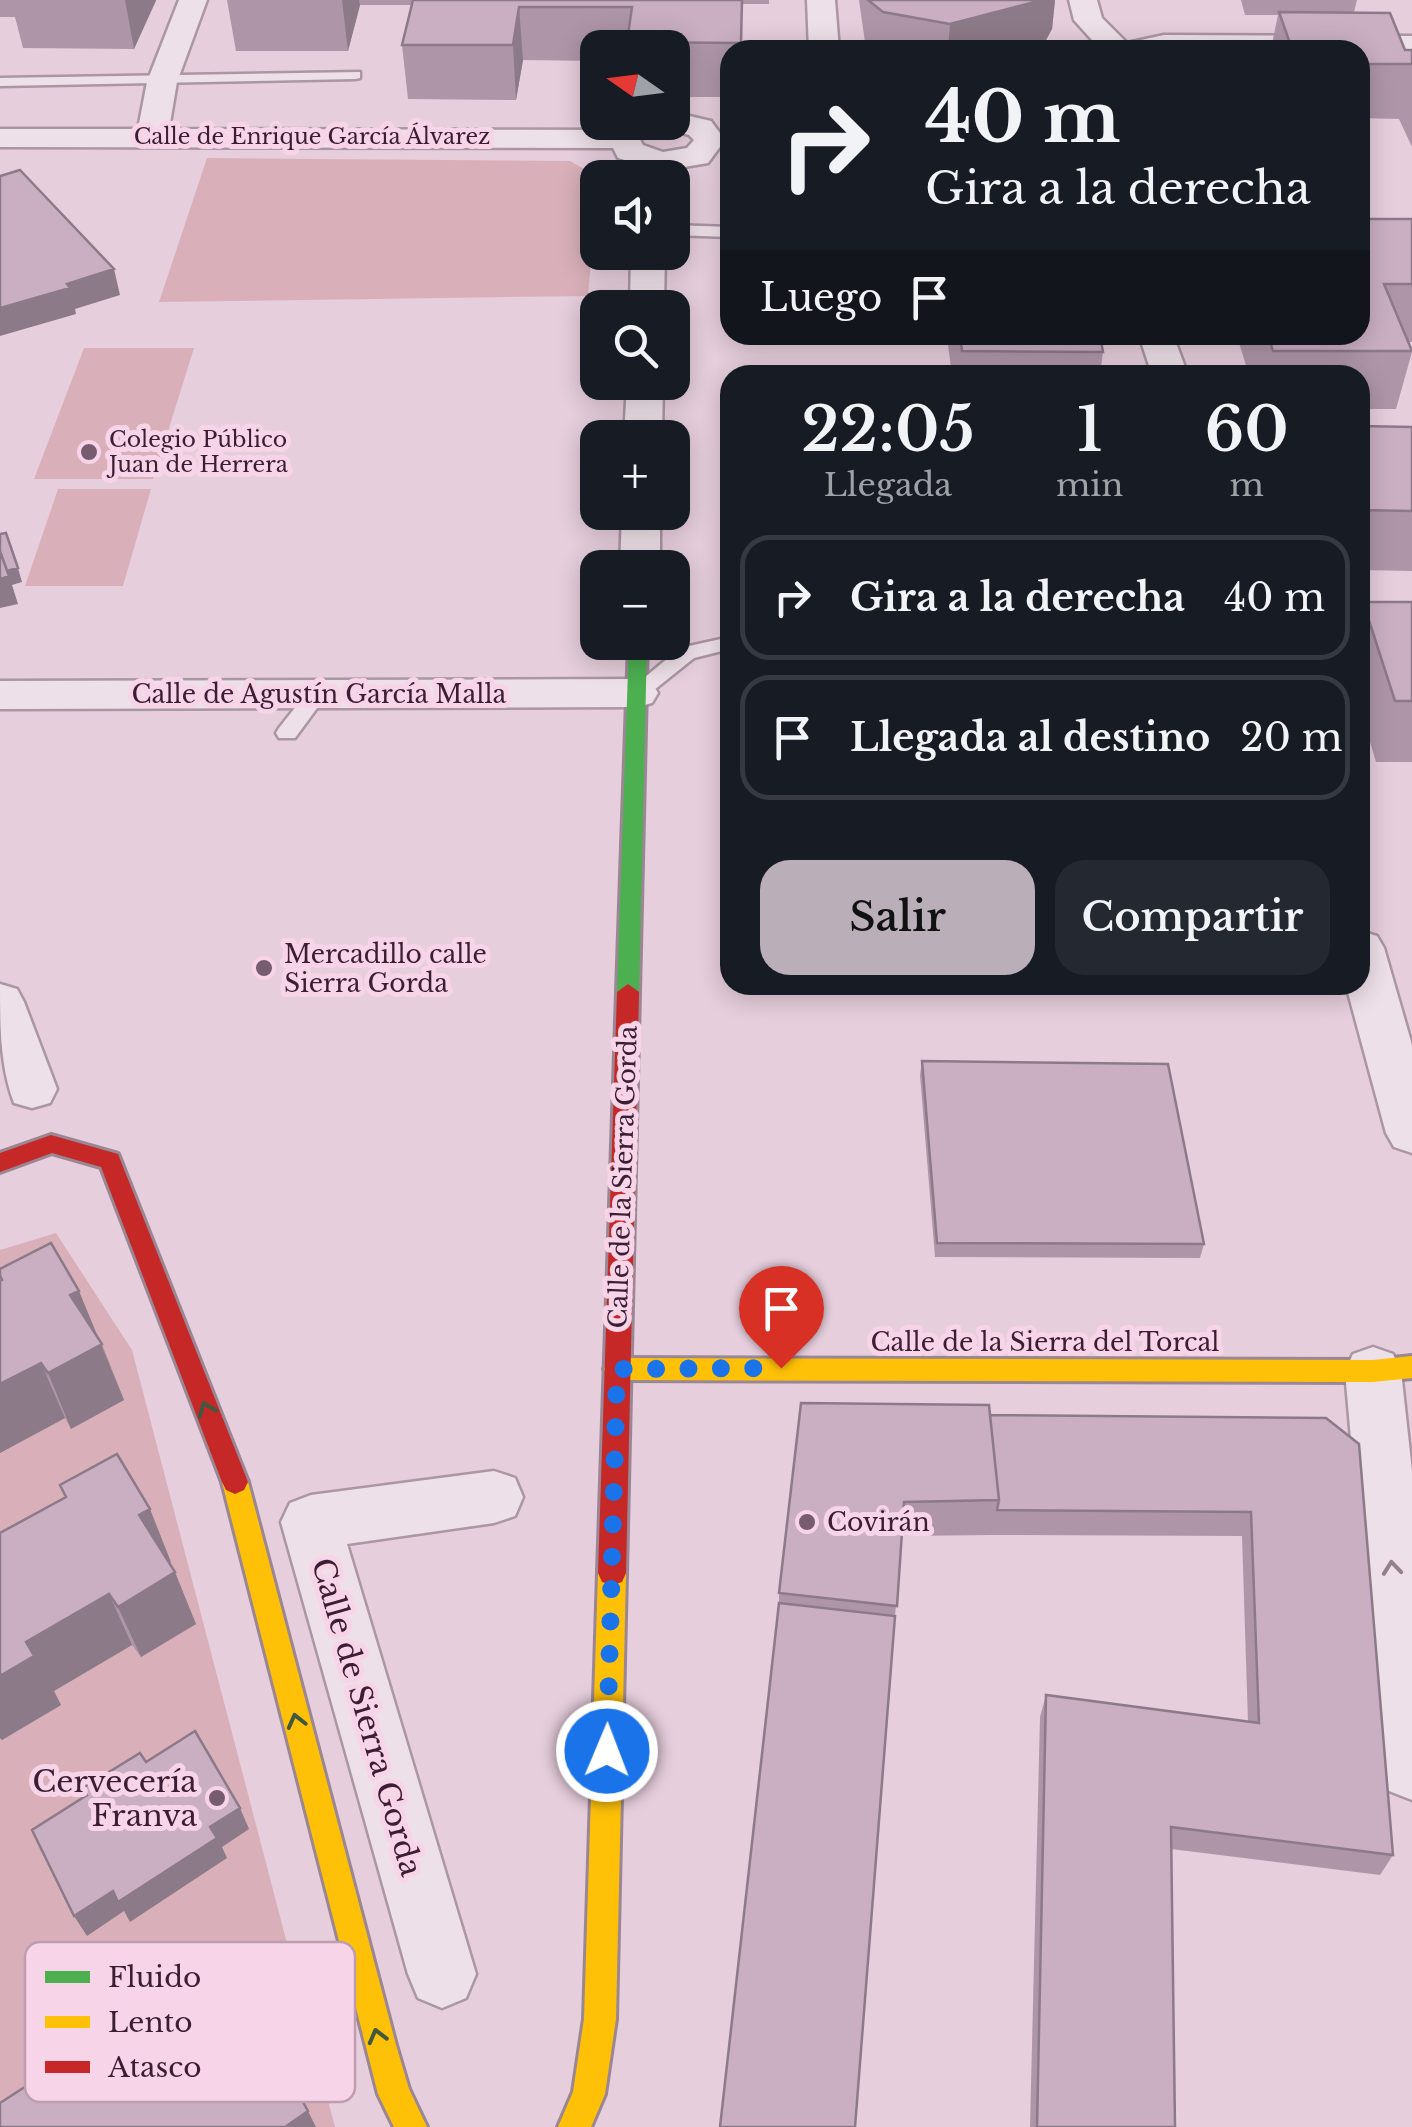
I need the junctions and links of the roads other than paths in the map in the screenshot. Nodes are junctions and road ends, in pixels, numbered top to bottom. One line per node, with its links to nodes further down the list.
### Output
1 (193, 0): 10 (street)
2 (820, 0): 4 (street)
3 (1082, 0): 5 (street)
4 (823, 40)
5 (1107, 40)
6 (1370, 45): 7 (street)
7 (1412, 45)
8 (355, 76): 10 (lane)
9 (0, 82): 10 (lane)
10 (162, 82): 12 (street)
11 (690, 126): 15 (street)
12 (152, 136): 13 (street, Calle de Enrique García Álvarez); 14 (street, Calle de Enrique García Álvarez)
13 (0, 138)
14 (580, 139)
15 (720, 139): 18 (street)
16 (625, 140): 17 (street)
17 (644, 160)
18 (686, 160)
19 (690, 231): 20 (lane)
20 (720, 232)
21 (720, 645): 23 (lane)
22 (638, 660): 23 (street, Calle de la Sierra Gorda)
23 (637, 693): 25 (street, Calle de Agustín García Malla); 32 (street, Calle de la Sierra Gorda)
24 (0, 695): 25 (street, Calle de Agustín García Malla)
25 (316, 695): 26 (lane)
26 (287, 733)
27 (1370, 984): 30 (street)
28 (0, 1002): 29 (street)
29 (32, 1089)
30 (1412, 1133)
31 (0, 1163): 36 (street, one-way to 31)
32 (617, 1369): 33 (street, Calle de la Sierra del Torcal); 40 (street, Calle de la Sierra Gorda)
33 (1392, 1369): 35 (street, one-way to 33)
34 (494, 1498): 38 (street, Calle de Sierra Gorda)
35 (1412, 1770)
36 (354, 1942)
37 (355, 1947): 39 (street, one-way to 37)
38 (442, 1974)
39 (411, 2127)
40 (574, 2127)

